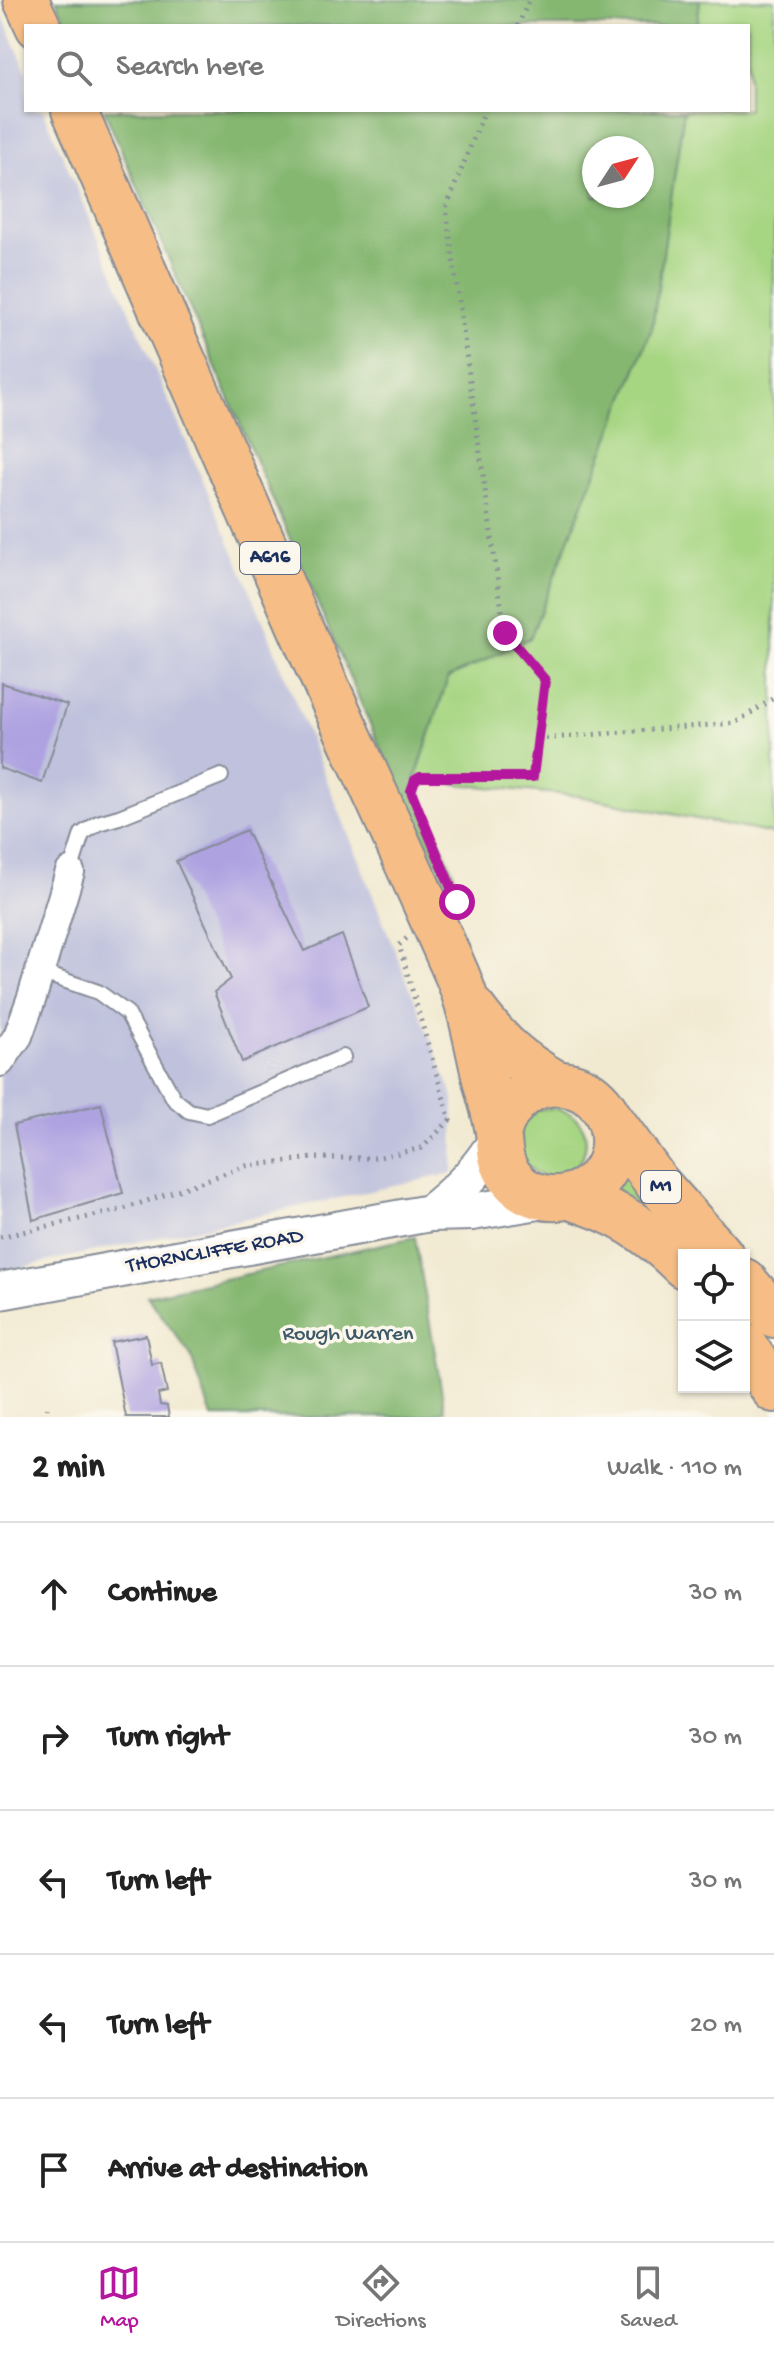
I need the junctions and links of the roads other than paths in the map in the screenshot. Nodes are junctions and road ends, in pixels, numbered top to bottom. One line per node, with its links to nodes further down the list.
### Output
1 (26, 0): 2 (highway)
2 (37, 24)
3 (75, 112): 7 (highway, A616)
4 (221, 776): 5 (lane)
5 (70, 872): 6 (street)
6 (40, 972): 8 (lane); 9 (street)
7 (469, 1004): 10 (highway, A616); 12 (highway, A616)
8 (343, 1057)
9 (0, 1062)
10 (556, 1083): 11 (highway, A616); 12 (highway)
11 (607, 1114): 13 (highway); 15 (highway, M1)
12 (498, 1136): 13 (highway, A616); 14 (street, THORNCLIFFE ROAD)
13 (561, 1198): 14 (street, THORNCLIFFE ROAD); 16 (highway, M1)
14 (430, 1213): 18 (street, THORNCLIFFE ROAD)
15 (716, 1249)
16 (678, 1260)
17 (750, 1288): 19 (highway)
18 (0, 1291)
19 (774, 1315)
20 (750, 1354): 21 (highway)
21 (774, 1390)

